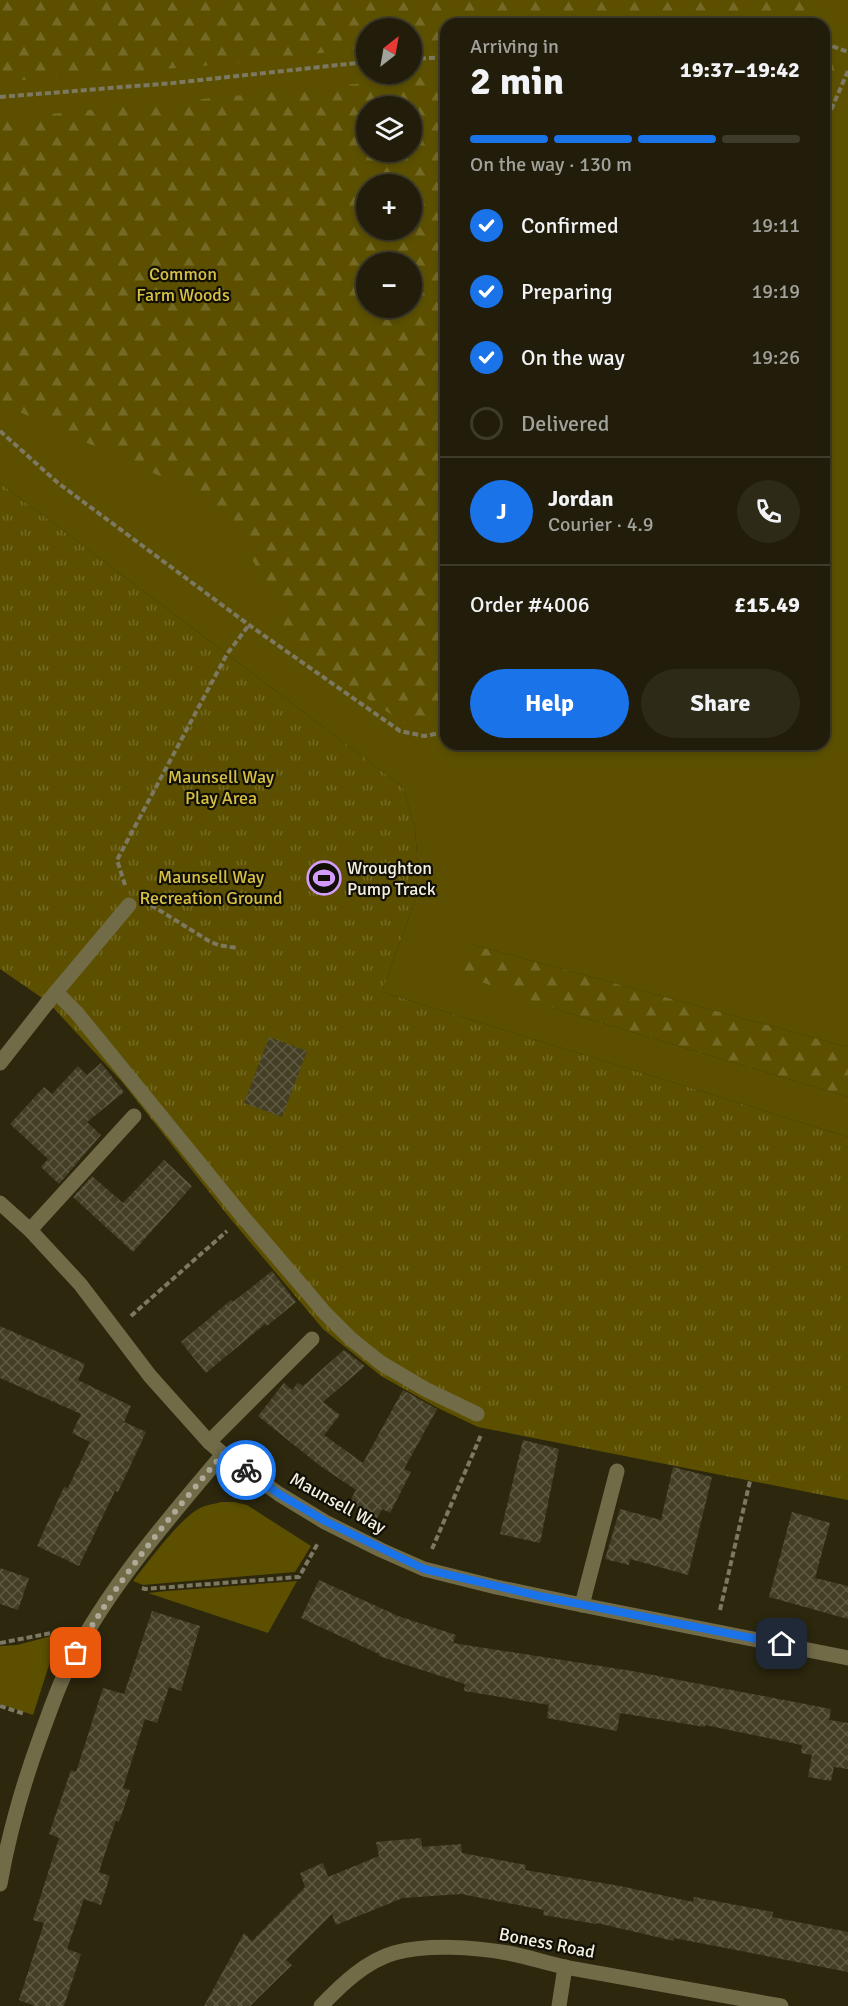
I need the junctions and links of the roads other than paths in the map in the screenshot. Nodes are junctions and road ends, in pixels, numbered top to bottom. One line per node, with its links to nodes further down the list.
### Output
1 (129, 905): 2 (street)
2 (52, 997): 3 (street); 8 (street)
3 (0, 1063)
4 (134, 1116): 6 (street)
5 (0, 1203): 6 (street, Maunsell Way)
6 (30, 1230): 9 (street, Maunsell Way)
7 (312, 1339): 9 (street)
8 (477, 1414)
9 (209, 1442): 10 (street, Maunsell Way)
10 (223, 1454): 12 (street, Maunsell Way); 14 (street)
11 (617, 1471): 12 (street)
12 (582, 1605): 13 (street, Maunsell Way)
13 (848, 1658)
14 (0, 1884)
15 (565, 1967): 16 (street, Boness Road); 17 (street); 18 (street, Boness Road)
16 (321, 2006)
17 (559, 2006)
18 (781, 2006)

